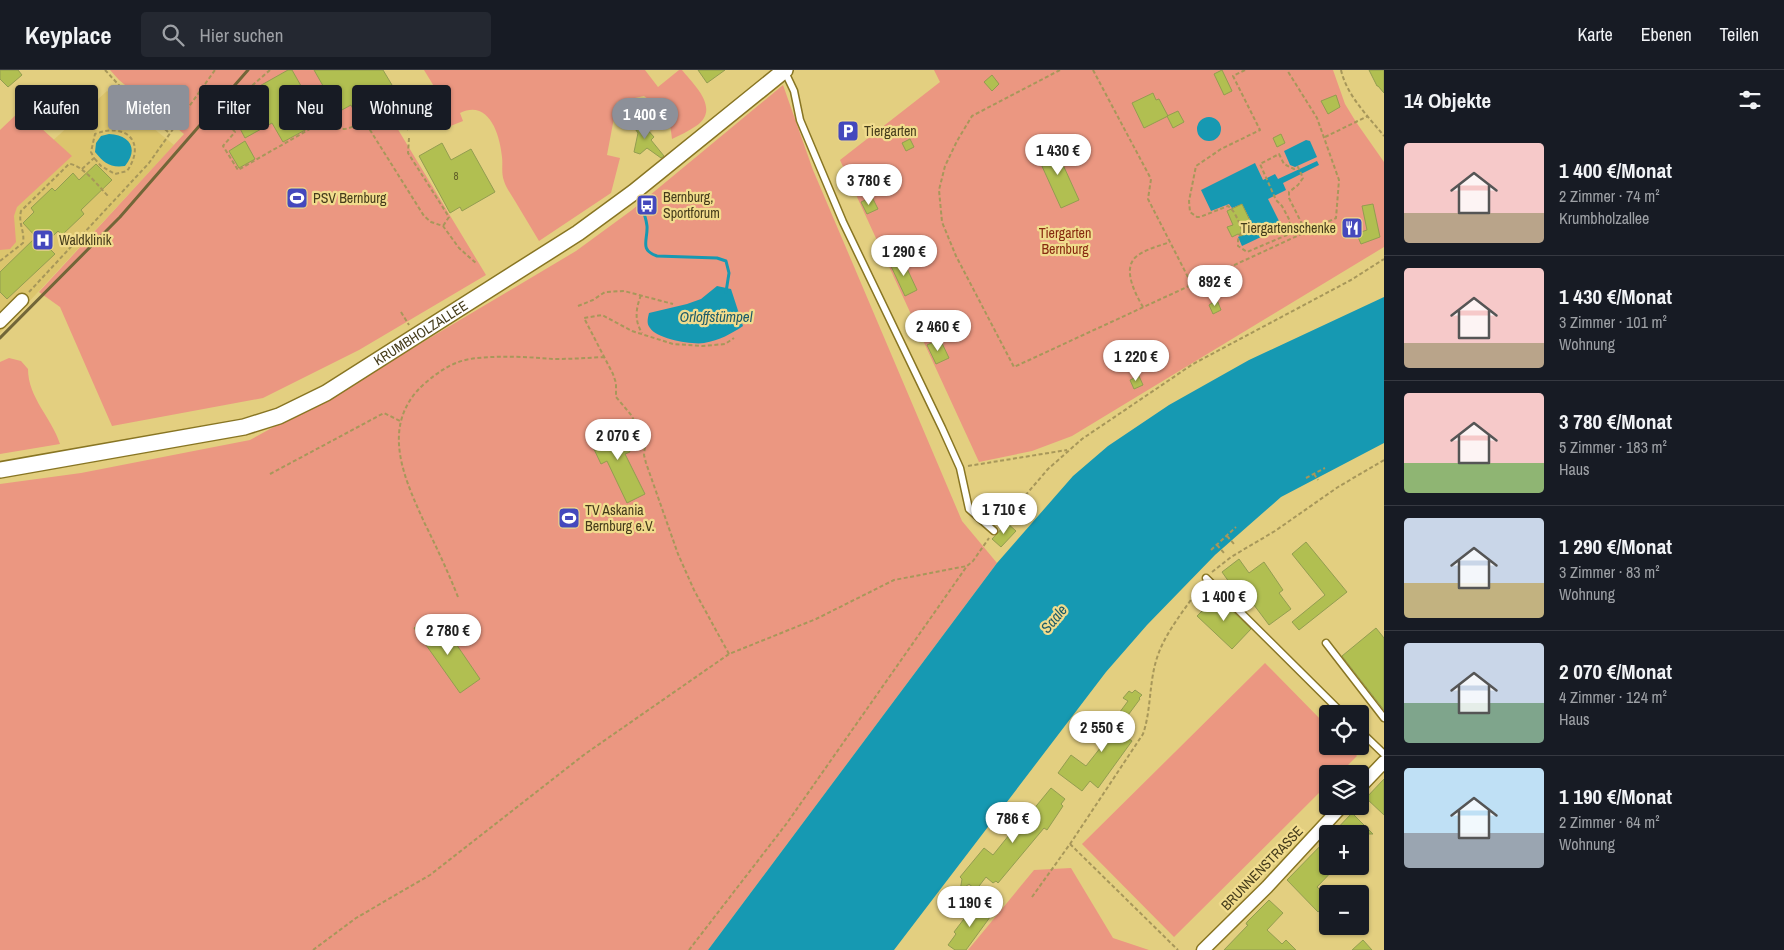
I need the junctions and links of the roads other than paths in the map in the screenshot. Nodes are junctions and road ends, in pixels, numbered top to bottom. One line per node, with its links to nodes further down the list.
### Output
1 (784, 70): 4 (street, KRUMBHOLZALLEE); 5 (lane)
2 (22, 300): 3 (street)
3 (0, 322)
4 (0, 470)
5 (994, 531)
6 (1206, 578): 8 (lane)
7 (1326, 644): 9 (lane)
8 (1334, 705)
9 (1384, 718)
10 (1369, 739): 11 (lane)
11 (1384, 754)
12 (1384, 762): 13 (street)
13 (1369, 778)
14 (1334, 815): 15 (street, BRUNNENSTRASSE)
15 (1203, 950)

